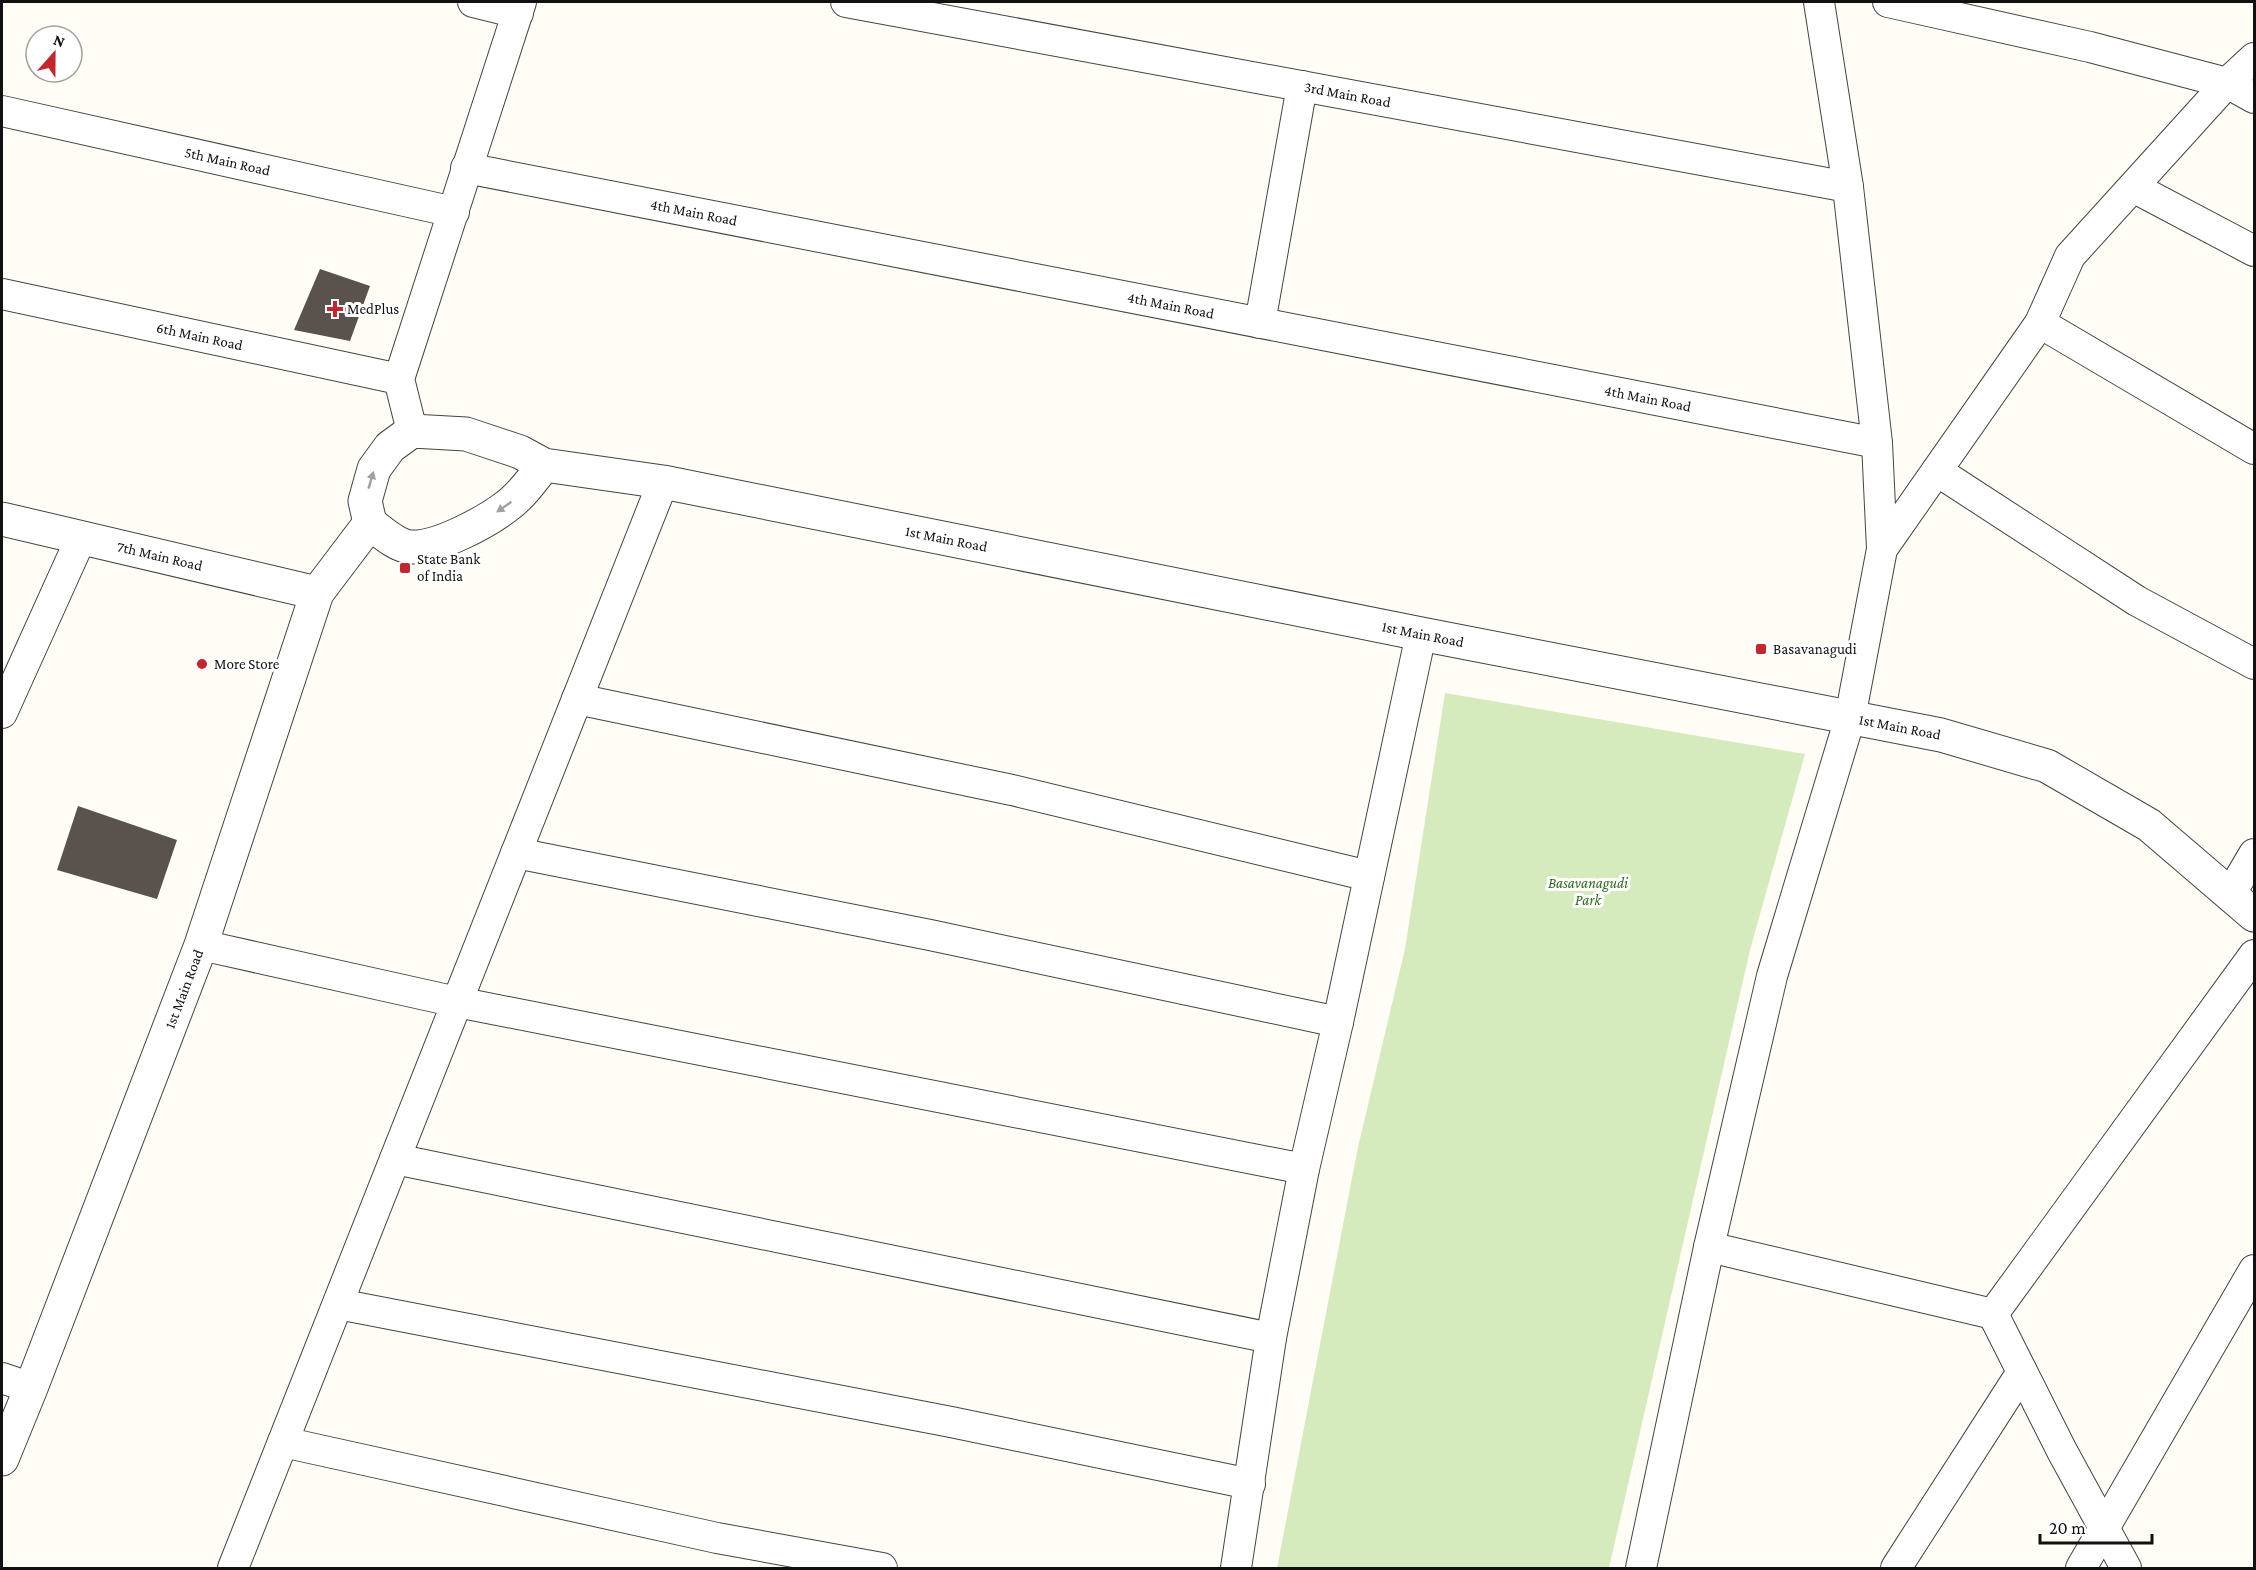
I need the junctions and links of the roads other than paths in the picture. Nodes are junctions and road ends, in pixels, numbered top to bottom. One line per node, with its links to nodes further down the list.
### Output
1 (473, 2): 5 (street)
2 (846, 2): 8 (street, 3rd Main Road)
3 (1819, 2): 12 (street)
4 (1888, 2): 7 (street)
5 (520, 8): 11 (street)
6 (2254, 58): 7 (street)
7 (2226, 83): 9 (street); 13 (street)
8 (1302, 86): 12 (street, 3rd Main Road); 17 (street)
9 (2254, 98)
10 (2, 111): 14 (street, 5th Main Road)
11 (466, 168): 14 (street); 17 (street, 4th Main Road)
12 (1848, 187): 21 (street)
13 (2133, 187): 15 (street); 18 (street)
14 (454, 212): 19 (street)
15 (2254, 251)
16 (2, 294): 19 (street, 6th Main Road)
17 (1260, 323): 21 (street, 4th Main Road)
18 (2040, 323): 22 (street); 24 (street)
19 (399, 379): 20 (street)
20 (412, 431): 23 (street, 1st Main Road); 27 (street, one-way to 20)
21 (1877, 443): 29 (street)
22 (2254, 449)
23 (544, 465): 25 (street, 1st Main Road); 27 (street, one-way to 27)
24 (1937, 471): 29 (street); 32 (street)
25 (663, 482): 31 (street, 1st Main Road); 33 (street)
26 (2, 519): 28 (street, 7th Main Road)
27 (370, 523): 30 (street, 1st Main Road)
28 (81, 538): 30 (street, 7th Main Road); 34 (street)
29 (1882, 549): 35 (street)
30 (317, 593): 40 (street, 1st Main Road)
31 (1421, 634): 35 (street, 1st Main Road); 38 (street)
32 (2254, 664)
33 (577, 699): 36 (street); 38 (street)
34 (2, 712)
35 (1850, 718): 39 (street, 1st Main Road); 46 (street)
36 (516, 853): 42 (street); 43 (street)
37 (2254, 854): 39 (street)
38 (1369, 876): 43 (street)
39 (2243, 904)
40 (201, 945): 42 (street); 52 (street, 1st Main Road)
41 (2254, 955): 49 (street)
42 (457, 1002): 44 (street); 45 (street)
43 (1338, 1022): 45 (street)
44 (395, 1159): 48 (street); 50 (street)
45 (1304, 1169): 50 (street)
46 (1709, 1247): 49 (street); 60 (street)
47 (2254, 1270): 56 (street)
48 (338, 1304): 53 (street); 55 (street)
49 (1993, 1314): 51 (street)
50 (1271, 1338): 55 (street)
51 (2022, 1372): 56 (street); 61 (street)
52 (16, 1383): 54 (street, 1st Main Road)
53 (284, 1442): 57 (street); 58 (street)
54 (2, 1459)
55 (1250, 1484): 59 (street)
56 (2104, 1528): 62 (street); 63 (street)
57 (233, 1569)
58 (882, 1569)
59 (1236, 1569)
60 (1641, 1569)
61 (1896, 1569)
62 (2081, 1569)
63 (2127, 1569)

